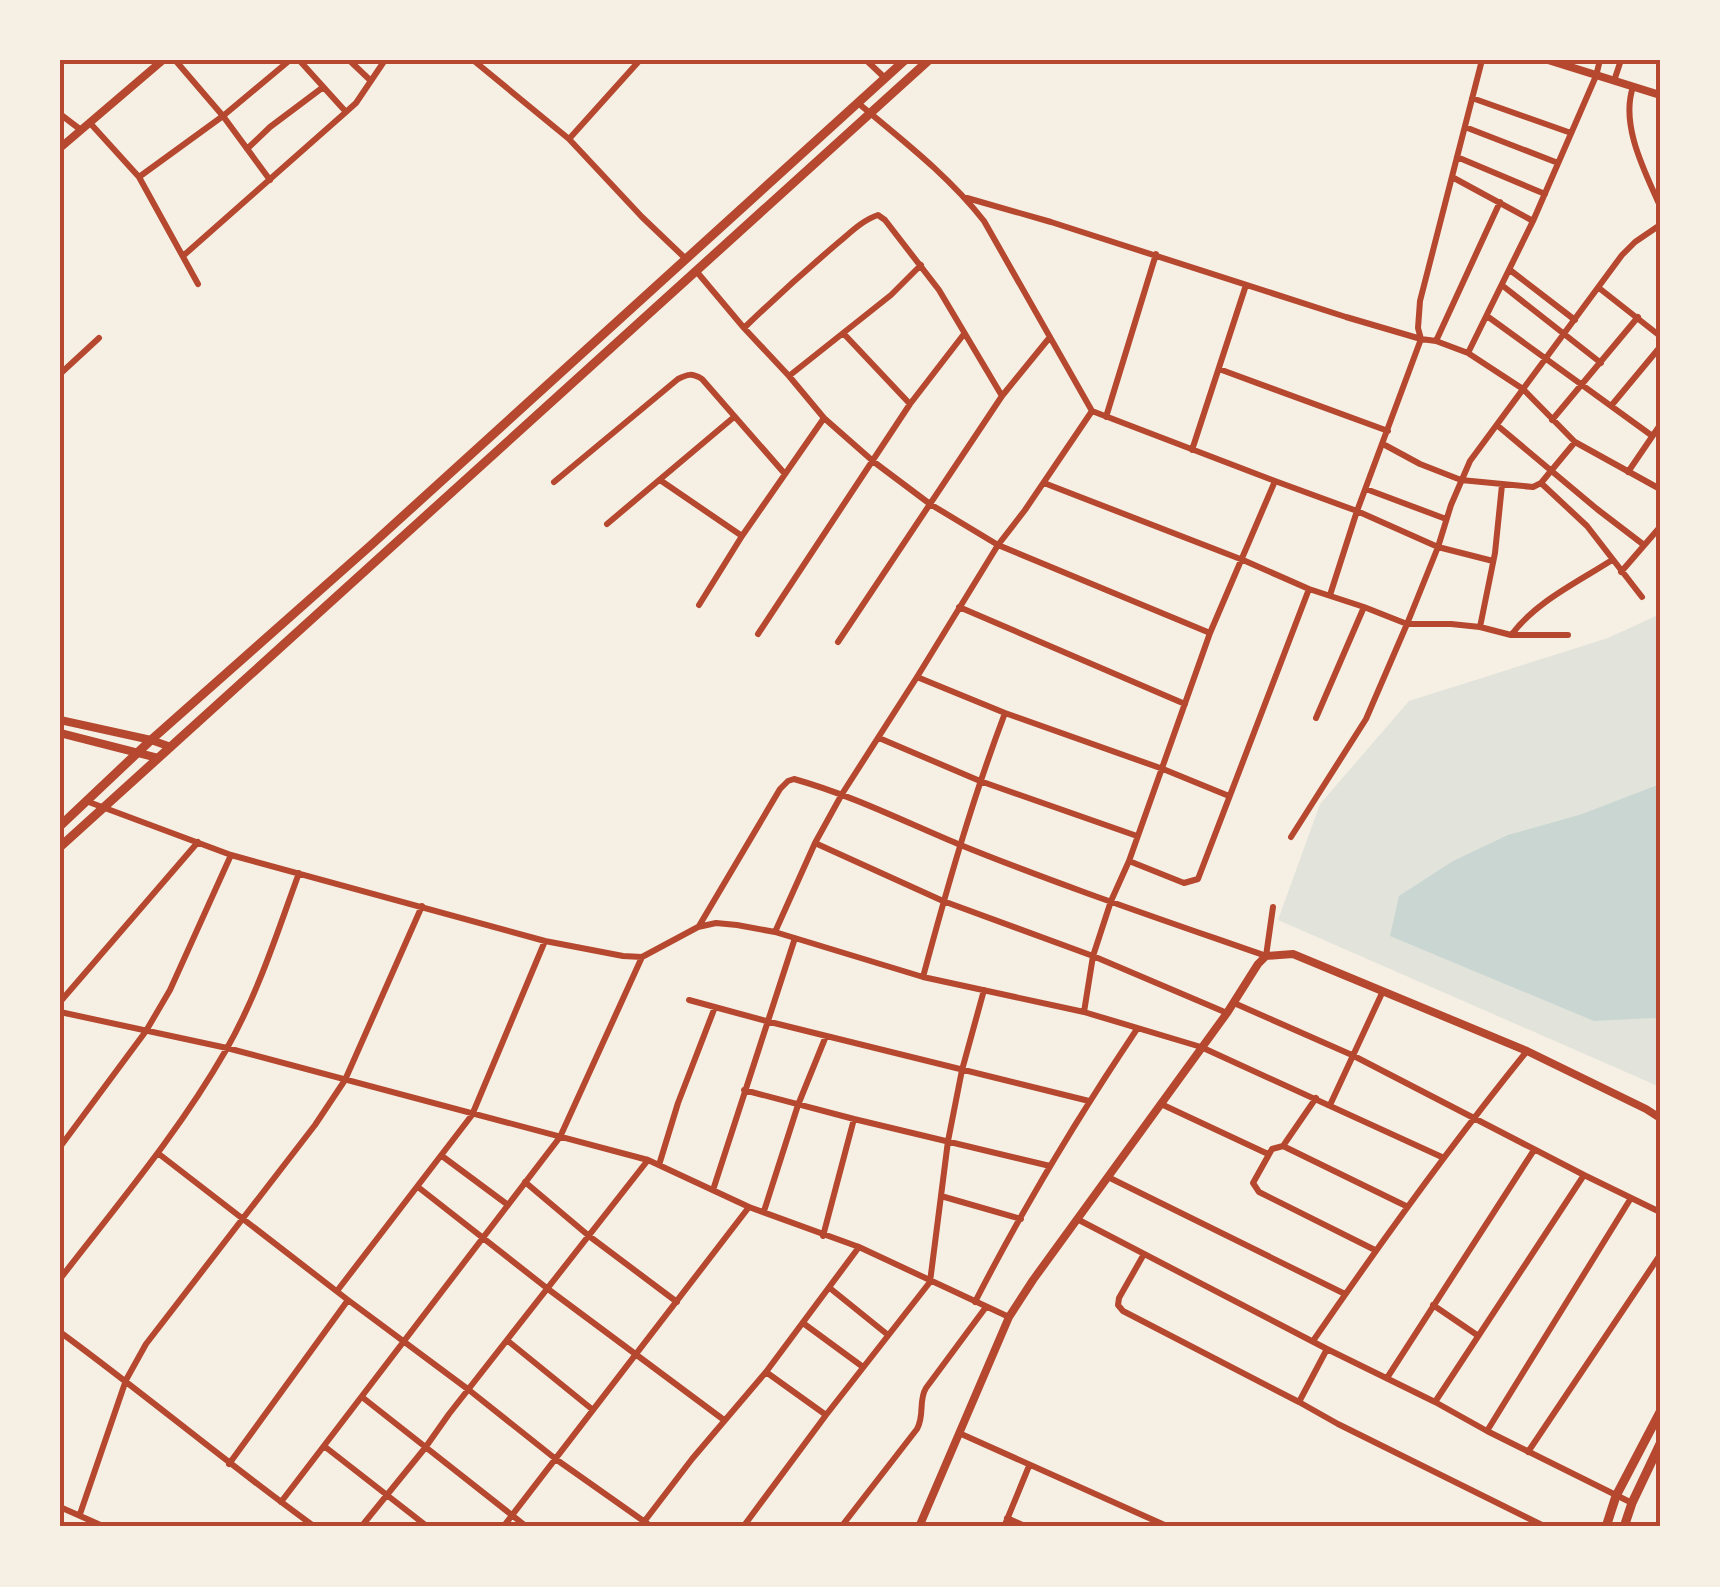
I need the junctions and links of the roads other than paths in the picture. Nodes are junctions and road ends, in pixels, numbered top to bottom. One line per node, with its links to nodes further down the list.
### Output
1 (163, 60): 29 (street)
2 (174, 60): 28 (street)
3 (290, 60): 28 (street)
4 (298, 60): 21 (street)
5 (350, 60): 18 (street)
6 (385, 60): 18 (street)
7 (640, 60): 33 (street)
8 (866, 60): 17 (street)
9 (905, 60): 17 (main road)
10 (929, 60): 26 (main road)
11 (1482, 60): 23 (street)
12 (1548, 60): 16 (street)
13 (1600, 60): 16 (street)
14 (1621, 60): 19 (street)
15 (476, 61): 33 (street)
16 (1596, 76): 19 (street); 32 (street)
17 (885, 78): 24 (main road)
18 (371, 81): 25 (street)
19 (1614, 81): 20 (street)
20 (1633, 87): 22 (street); 44 (street)
21 (322, 88): 25 (street); 35 (street)
22 (1660, 95)
23 (1472, 98): 30 (street); 32 (street)
24 (858, 103): 26 (street); 49 (main road)
25 (346, 112): 40 (street)
26 (870, 113): 42 (street); 52 (main road)
27 (60, 114): 31 (street)
28 (223, 116): 35 (street); 39 (street)
29 (90, 123): 31 (street); 39 (street)
30 (1465, 126): 36 (street); 37 (street)
31 (81, 130): 34 (street)
32 (1571, 133): 37 (street)
33 (568, 138): 49 (street)
34 (60, 148)
35 (248, 149): 40 (street)
36 (1458, 156): 38 (street); 41 (street)
37 (1558, 163): 41 (street)
38 (1452, 176): 43 (street); 67 (street)
39 (138, 177): 48 (street)
40 (270, 180): 48 (street)
41 (1545, 194): 45 (street)
42 (966, 198): 47 (street); 65 (street)
43 (1500, 202): 45 (street); 68 (street)
44 (1660, 206)
45 (1533, 222): 51 (street)
46 (1660, 225): 56 (street)
47 (1156, 254): 54 (street); 82 (street)
48 (183, 256): 53 (street)
49 (686, 258): 139 (main road)
50 (920, 266): 60 (street); 61 (street); 62 (street)
51 (1510, 270): 55 (street); 59 (street)
52 (697, 272): 60 (street); 140 (main road)
53 (198, 284)
54 (1246, 285): 67 (street); 73 (street)
55 (1503, 286): 57 (street); 63 (street)
56 (1599, 288): 58 (street); 59 (street)
57 (1487, 316): 70 (street); 71 (street)
58 (1638, 317): 64 (street); 72 (street)
59 (1575, 320): 63 (street)
60 (744, 328): 75 (street)
61 (844, 334): 75 (street); 79 (street)
62 (964, 334): 78 (street); 79 (street)
63 (1564, 334): 71 (street); 72 (street)
64 (1660, 336)
65 (1050, 337): 78 (street); 81 (street)
66 (99, 338): 74 (street)
67 (1420, 339): 68 (street); 88 (street)
68 (1436, 342): 70 (street)
69 (1660, 348): 80 (street)
70 (1468, 353): 77 (street)
71 (1547, 358): 76 (street); 77 (street)
72 (1601, 363): 76 (street)
73 (1218, 369): 88 (street); 92 (street)
74 (60, 374)
75 (789, 376): 84 (street)
76 (1583, 385): 80 (street); 85 (street)
77 (1523, 389): 85 (street); 87 (street)
78 (1002, 396): 106 (street)
79 (910, 404): 93 (street)
80 (1612, 406): 89 (street)
81 (1092, 411): 82 (street); 101 (street)
82 (1106, 416): 92 (street)
83 (734, 417): 96 (street); 97 (street); 100 (street)
84 (824, 418): 93 (street); 96 (street)
85 (1552, 420): 90 (street)
86 (1660, 425): 89 (street)
87 (1498, 426): 94 (street); 98 (street)
88 (1388, 430): 91 (street)
89 (1651, 436): 95 (street)
90 (1575, 442): 94 (street); 95 (street)
91 (1383, 444): 98 (street); 104 (street)
92 (1192, 451): 99 (street)
93 (874, 462): 106 (street); 128 (street)
94 (1552, 472): 102 (street); 112 (street)
95 (1628, 472): 105 (street)
96 (786, 474): 111 (street)
97 (660, 480): 109 (street); 111 (street)
98 (1462, 480): 103 (street); 108 (street)
99 (1276, 481): 107 (street); 115 (street)
100 (554, 482)
101 (1044, 482): 113 (street); 115 (street)
102 (1542, 484): 103 (street); 116 (street)
103 (1502, 485): 117 (street)
104 (1366, 488): 107 (street); 108 (street)
105 (1660, 489)
106 (930, 504): 113 (street); 131 (street)
107 (1357, 510): 114 (street); 120 (street)
108 (1446, 519): 114 (street)
109 (607, 524)
110 (1660, 526): 112 (street)
111 (742, 536): 122 (street)
112 (1644, 545): 118 (street)
113 (998, 546): 123 (street); 127 (street)
114 (1438, 547): 117 (street); 125 (street)
115 (1244, 560): 119 (street); 127 (street)
116 (1612, 560): 118 (street); 130 (street)
117 (1493, 561): 126 (street)
118 (1621, 572): 121 (street)
119 (1309, 589): 120 (street); 146 (street)
120 (1330, 595): 124 (street)
121 (1642, 597)
122 (698, 605)
123 (959, 607): 132 (street); 133 (street)
124 (1364, 607): 125 (street); 135 (street)
125 (1407, 624): 126 (street); 151 (street)
126 (1480, 627): 130 (street)
127 (1210, 633): 133 (street)
128 (758, 634)
129 (1568, 634): 130 (street)
130 (1511, 635)
131 (838, 642)
132 (918, 677): 134 (street); 138 (street)
133 (1185, 704): 143 (street)
134 (1006, 714): 143 (street); 144 (street)
135 (1316, 718)
136 (60, 720): 139 (street)
137 (60, 734): 141 (street)
138 (879, 738): 144 (street); 145 (street)
139 (151, 740): 140 (street); 141 (main road)
140 (171, 746): 142 (main road)
141 (139, 752): 142 (street); 147 (main road)
142 (158, 758): 148 (main road)
143 (1163, 769): 146 (street); 150 (street)
144 (980, 781): 150 (street); 154 (street)
145 (842, 794): 153 (street); 154 (street); 163 (street)
146 (1229, 796): 157 (street)
147 (86, 802): 148 (street); 149 (main road)
148 (104, 807): 152 (street); 155 (main road)
149 (60, 826)
150 (1137, 836): 157 (street)
151 (1291, 837)
152 (198, 842): 156 (street); 174 (street)
153 (815, 843): 159 (street); 164 (street)
154 (959, 844): 159 (street); 160 (street)
155 (60, 847)
156 (231, 855): 158 (street); 182 (street)
157 (1129, 861): 160 (street)
158 (299, 873): 161 (street); 185 (street)
159 (944, 901): 168 (street); 170 (street)
160 (1111, 901): 168 (street); 169 (street)
161 (422, 906): 166 (street); 189 (street)
162 (1273, 907): 169 (street)
163 (698, 927): 164 (street); 167 (street)
164 (774, 932): 165 (street)
165 (795, 938): 170 (street); 180 (street)
166 (544, 941): 167 (street); 198 (street)
167 (642, 956): 202 (street)
168 (1093, 956): 178 (street); 179 (street)
169 (1266, 956): 172 (street); 175 (street)
170 (923, 977): 171 (street)
171 (984, 990): 178 (street); 188 (street)
172 (1382, 991): 186 (street); 187 (street)
173 (689, 1000): 176 (street)
174 (60, 1002)
175 (1234, 1003): 179 (street); 187 (street)
176 (714, 1007): 180 (street); 212 (street)
177 (60, 1012): 182 (street)
178 (1084, 1012): 181 (street)
179 (1227, 1013): 184 (street)
180 (766, 1022): 183 (street); 190 (street)
181 (1137, 1029): 184 (street); 192 (street)
182 (146, 1032): 185 (street); 205 (street)
183 (826, 1036): 188 (street); 194 (street)
184 (1201, 1046): 191 (street); 193 (street)
185 (227, 1048): 189 (street); 207 (street)
186 (1527, 1051): 196 (street); 199 (street)
187 (1352, 1055): 195 (street); 199 (street)
188 (962, 1070): 192 (street); 203 (street)
189 (346, 1080): 198 (street); 226 (street)
190 (744, 1090): 194 (street); 218 (street)
191 (1316, 1098): 195 (street); 204 (street)
192 (1089, 1101): 213 (street)
193 (1160, 1104): 208 (street); 215 (street)
194 (798, 1105): 201 (street); 224 (street)
195 (1330, 1105): 210 (street)
196 (1646, 1109): 197 (street); 200 (street)
197 (1660, 1110)
198 (472, 1115): 202 (street); 209 (street)
199 (1472, 1118): 206 (street); 210 (street)
200 (1660, 1118)
201 (854, 1119): 203 (street); 230 (street)
202 (560, 1137): 211 (street); 216 (street)
203 (948, 1141): 213 (street); 219 (street)
204 (1283, 1146): 208 (street); 222 (street)
205 (60, 1148)
206 (1534, 1150): 214 (street); 245 (street)
207 (158, 1154): 226 (street); 236 (street)
208 (1268, 1154): 233 (street)
209 (442, 1156): 217 (street); 221 (street)
210 (1444, 1158): 222 (street)
211 (648, 1160): 212 (street); 229 (street)
212 (659, 1166): 218 (street)
213 (1050, 1166): 228 (street)
214 (1584, 1176): 220 (street); 251 (street)
215 (1108, 1178): 227 (street); 241 (street)
216 (525, 1182): 221 (street); 229 (street)
217 (418, 1187): 231 (street); 240 (street)
218 (713, 1190): 223 (street)
219 (941, 1196): 228 (street); 237 (street)
220 (1631, 1198): 225 (street); 269 (street)
221 (508, 1205): 231 (street)
222 (1406, 1206): 233 (street)
223 (749, 1207): 224 (street); 243 (street)
224 (764, 1211): 230 (street)
225 (1660, 1212)
226 (243, 1218): 240 (street); 260 (street)
227 (1076, 1218): 234 (street); 247 (street)
228 (1021, 1219): 244 (street)
229 (589, 1236): 238 (street); 243 (street)
230 (823, 1236): 232 (street)
231 (482, 1239): 238 (street); 252 (street)
232 (859, 1248): 237 (street); 239 (street)
233 (1375, 1250): 241 (street)
234 (1144, 1254): 254 (street); 263 (street)
235 (1660, 1255): 274 (street)
236 (60, 1279)
237 (930, 1282): 244 (street); 250 (street)
238 (548, 1289): 253 (street); 256 (street)
239 (830, 1289): 248 (street); 250 (street)
240 (337, 1291): 242 (street)
241 (1345, 1294): 254 (street)
242 (348, 1300): 252 (street); 276 (street)
243 (677, 1302): 256 (street)
244 (975, 1302): 246 (street)
245 (1433, 1305): 251 (street); 259 (street)
246 (986, 1307): 247 (street); 294 (street)
247 (1009, 1317): 270 (street)
248 (804, 1322): 257 (street); 258 (street)
249 (60, 1332): 260 (street)
250 (888, 1335): 257 (street)
251 (1478, 1335): 264 (street)
252 (404, 1341): 261 (street); 262 (street)
253 (508, 1341): 261 (street); 265 (street)
254 (1313, 1341): 255 (street)
255 (1326, 1349): 259 (street); 263 (street)
256 (636, 1356): 265 (street); 268 (street)
257 (863, 1368): 267 (street)
258 (766, 1372): 267 (street); 268 (street)
259 (1387, 1378): 264 (street)
260 (126, 1380): 276 (street); 283 (street)
261 (469, 1390): 273 (street); 275 (street)
262 (362, 1396): 272 (street); 273 (street)
263 (1299, 1402): 299 (street)
264 (1434, 1402): 269 (street)
265 (592, 1410): 275 (street)
266 (1660, 1412): 279 (main road)
267 (826, 1414): 293 (street)
268 (724, 1420): 286 (street)
269 (1487, 1432): 274 (street)
270 (959, 1434): 277 (street); 295 (street)
271 (1660, 1444): 281 (main road)
272 (324, 1446): 278 (street); 280 (street)
273 (425, 1448): 278 (street); 284 (street)
274 (1528, 1452): 279 (street)
275 (557, 1460): 284 (street); 286 (street)
276 (229, 1464): 280 (street)
277 (1029, 1466): 285 (street); 298 (street)
278 (388, 1495): 289 (street); 290 (street)
279 (1616, 1496): 281 (street); 300 (main road)
280 (281, 1502): 288 (street)
281 (1632, 1503): 301 (main road)
282 (60, 1507): 283 (street)
283 (80, 1514): 287 (street)
284 (512, 1516): 291 (street); 292 (street)
285 (1007, 1518): 296 (street); 297 (street)
286 (645, 1525)
287 (105, 1527)
288 (315, 1527)
289 (361, 1527)
290 (428, 1527)
291 (503, 1527)
292 (527, 1527)
293 (743, 1527)
294 (841, 1527)
295 (920, 1527)
296 (1004, 1527)
297 (1027, 1527)
298 (1169, 1527)
299 (1546, 1527)
300 (1606, 1527)
301 (1624, 1527)

